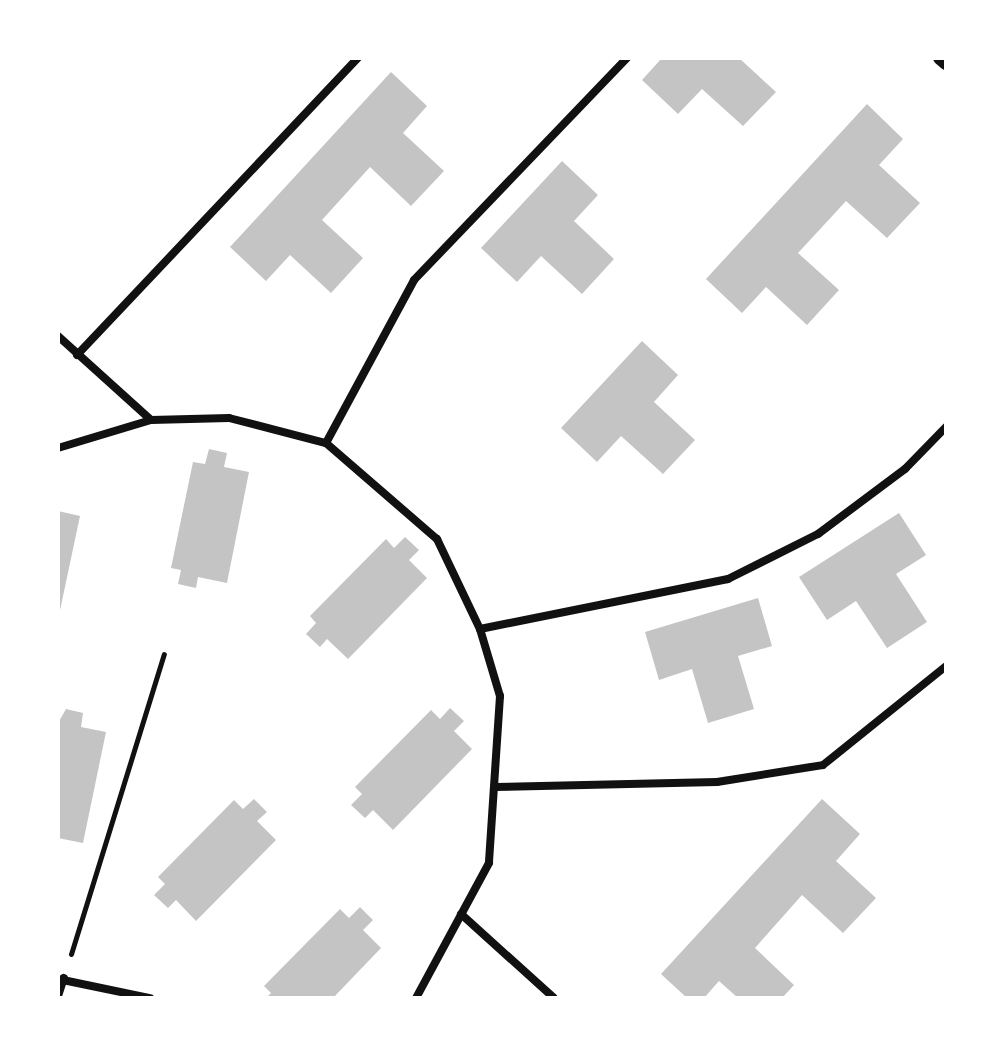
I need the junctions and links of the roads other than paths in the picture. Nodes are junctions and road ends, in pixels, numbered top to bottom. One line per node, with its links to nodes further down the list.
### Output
1 (358, 58): 6 (street)
2 (627, 58): 9 (street)
3 (940, 58): 4 (street)
4 (946, 63)
5 (58, 336): 6 (street)
6 (77, 355): 7 (street)
7 (151, 420): 9 (street); 10 (street)
8 (946, 427): 11 (street)
9 (326, 443): 11 (street)
10 (58, 448)
11 (480, 629): 13 (street)
12 (946, 666): 13 (street)
13 (494, 787): 14 (street)
14 (461, 914): 18 (street); 19 (street)
15 (61, 979): 16 (street); 17 (street)
16 (58, 996)
17 (150, 998)
18 (416, 998)
19 (554, 998)

